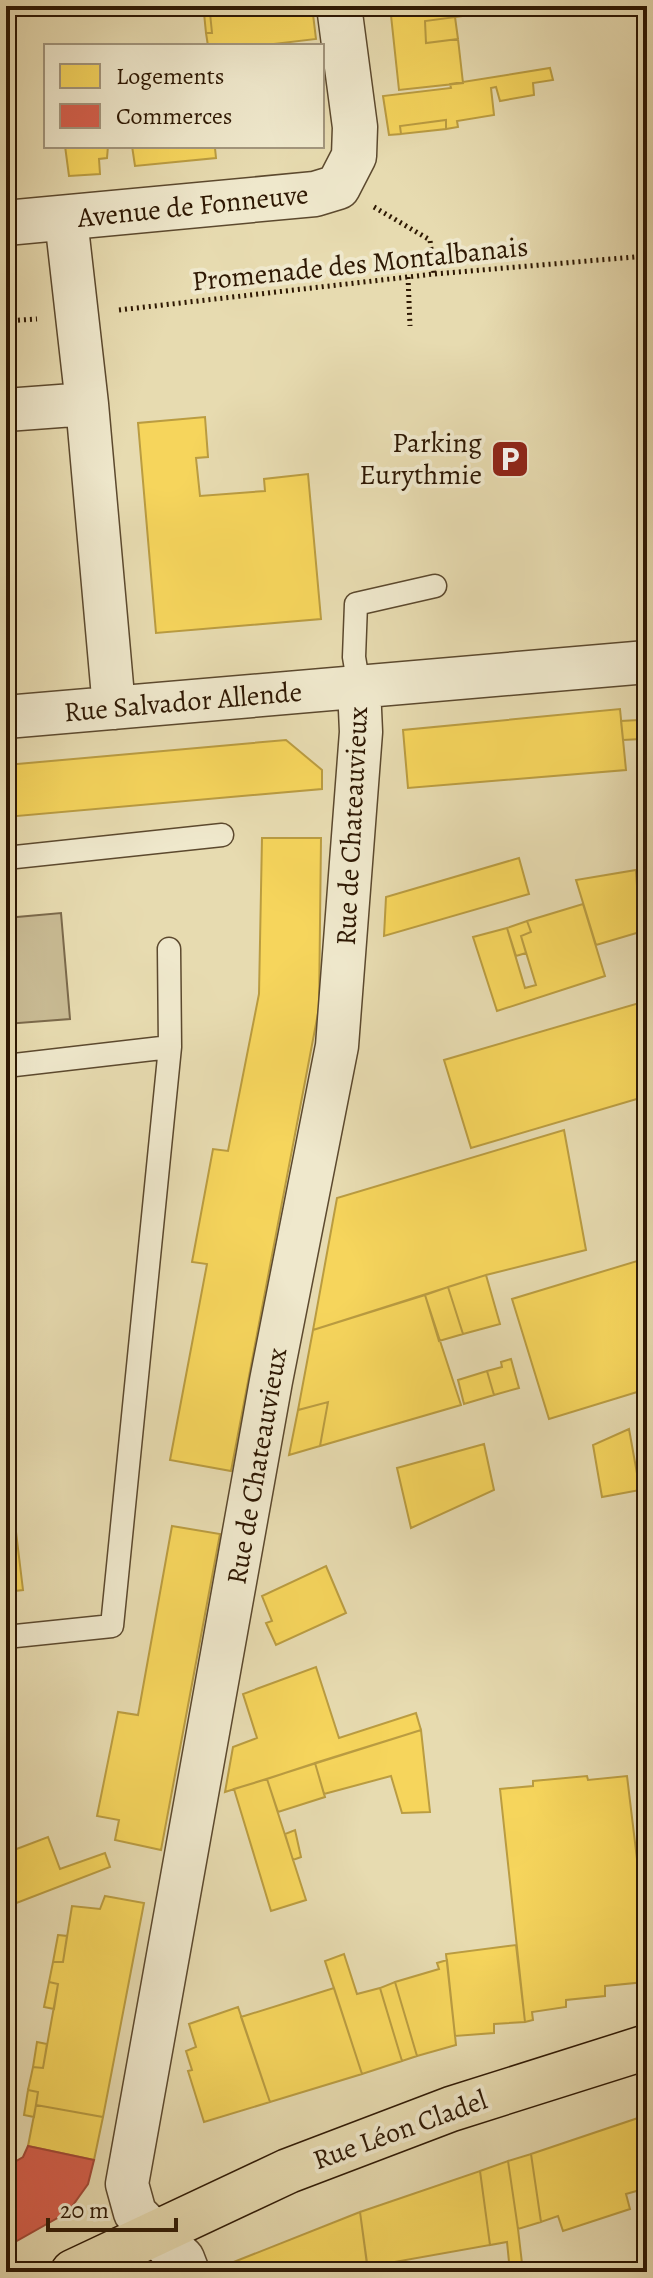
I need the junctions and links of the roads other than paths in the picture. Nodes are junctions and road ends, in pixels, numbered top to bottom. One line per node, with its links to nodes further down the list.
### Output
1 (339, 6): 2 (street, Avenue de Fonneuve)
2 (66, 219): 3 (street, Avenue de Fonneuve); 4 (street)
3 (6, 223)
4 (87, 404): 5 (street); 9 (street)
5 (6, 410)
6 (435, 586): 8 (lane)
7 (647, 662): 8 (street, Rue Salvador Allende)
8 (359, 687): 9 (street, Rue Salvador Allende); 18 (street, Rue de Chateauvieux)
9 (114, 708): 10 (street, Rue Salvador Allende)
10 (6, 717)
11 (222, 835): 12 (lane)
12 (6, 858)
13 (169, 949): 14 (lane)
14 (170, 1047): 15 (lane); 16 (lane)
15 (6, 1066)
16 (6, 1637)
17 (647, 2047): 18 (main road, Rue Léon Cladel)
18 (154, 2232): 19 (main road, Rue Léon Cladel); 20 (street)
19 (73, 2272)
20 (187, 2272)

